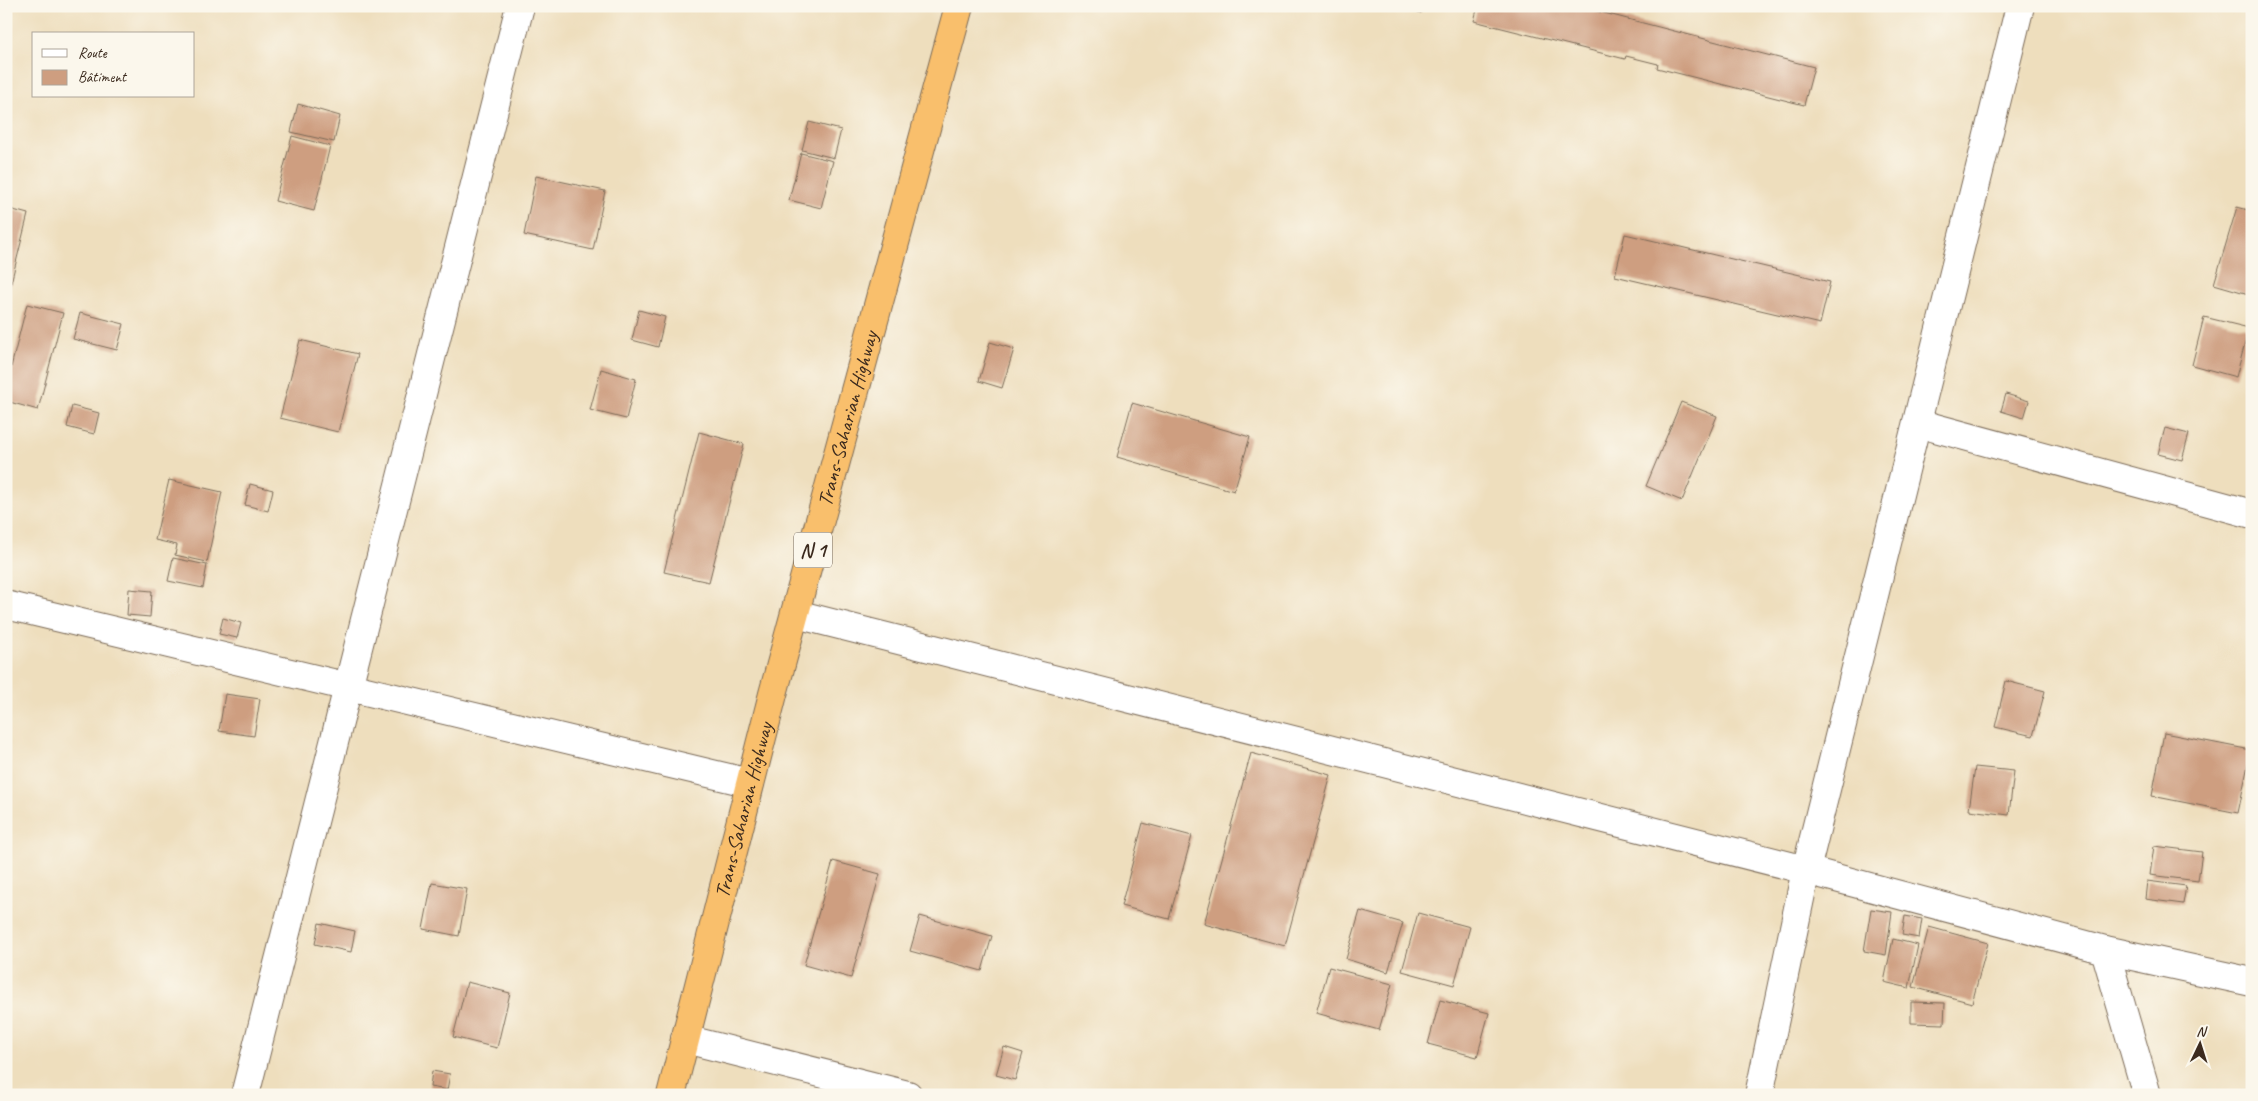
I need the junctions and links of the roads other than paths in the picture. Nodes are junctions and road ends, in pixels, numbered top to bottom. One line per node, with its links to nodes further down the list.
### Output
1 (520, 6): 8 (street)
2 (959, 6): 7 (highway, Trans-Saharian Highway / N 1)
3 (2020, 6): 4 (street)
4 (1917, 423): 5 (street); 10 (street)
5 (2252, 514)
6 (6, 605): 8 (street)
7 (796, 614): 9 (highway, Trans-Saharian Highway / N 1); 10 (street)
8 (347, 687): 9 (street); 14 (street)
9 (750, 783): 13 (highway, Trans-Saharian Highway / N 1)
10 (1806, 870): 11 (street); 17 (street)
11 (2105, 950): 12 (street); 18 (street)
12 (2252, 982)
13 (685, 1039): 15 (highway, Trans-Saharian Highway / N 1); 16 (street)
14 (245, 1095)
15 (671, 1095)
16 (908, 1095)
17 (1759, 1095)
18 (2147, 1095)

